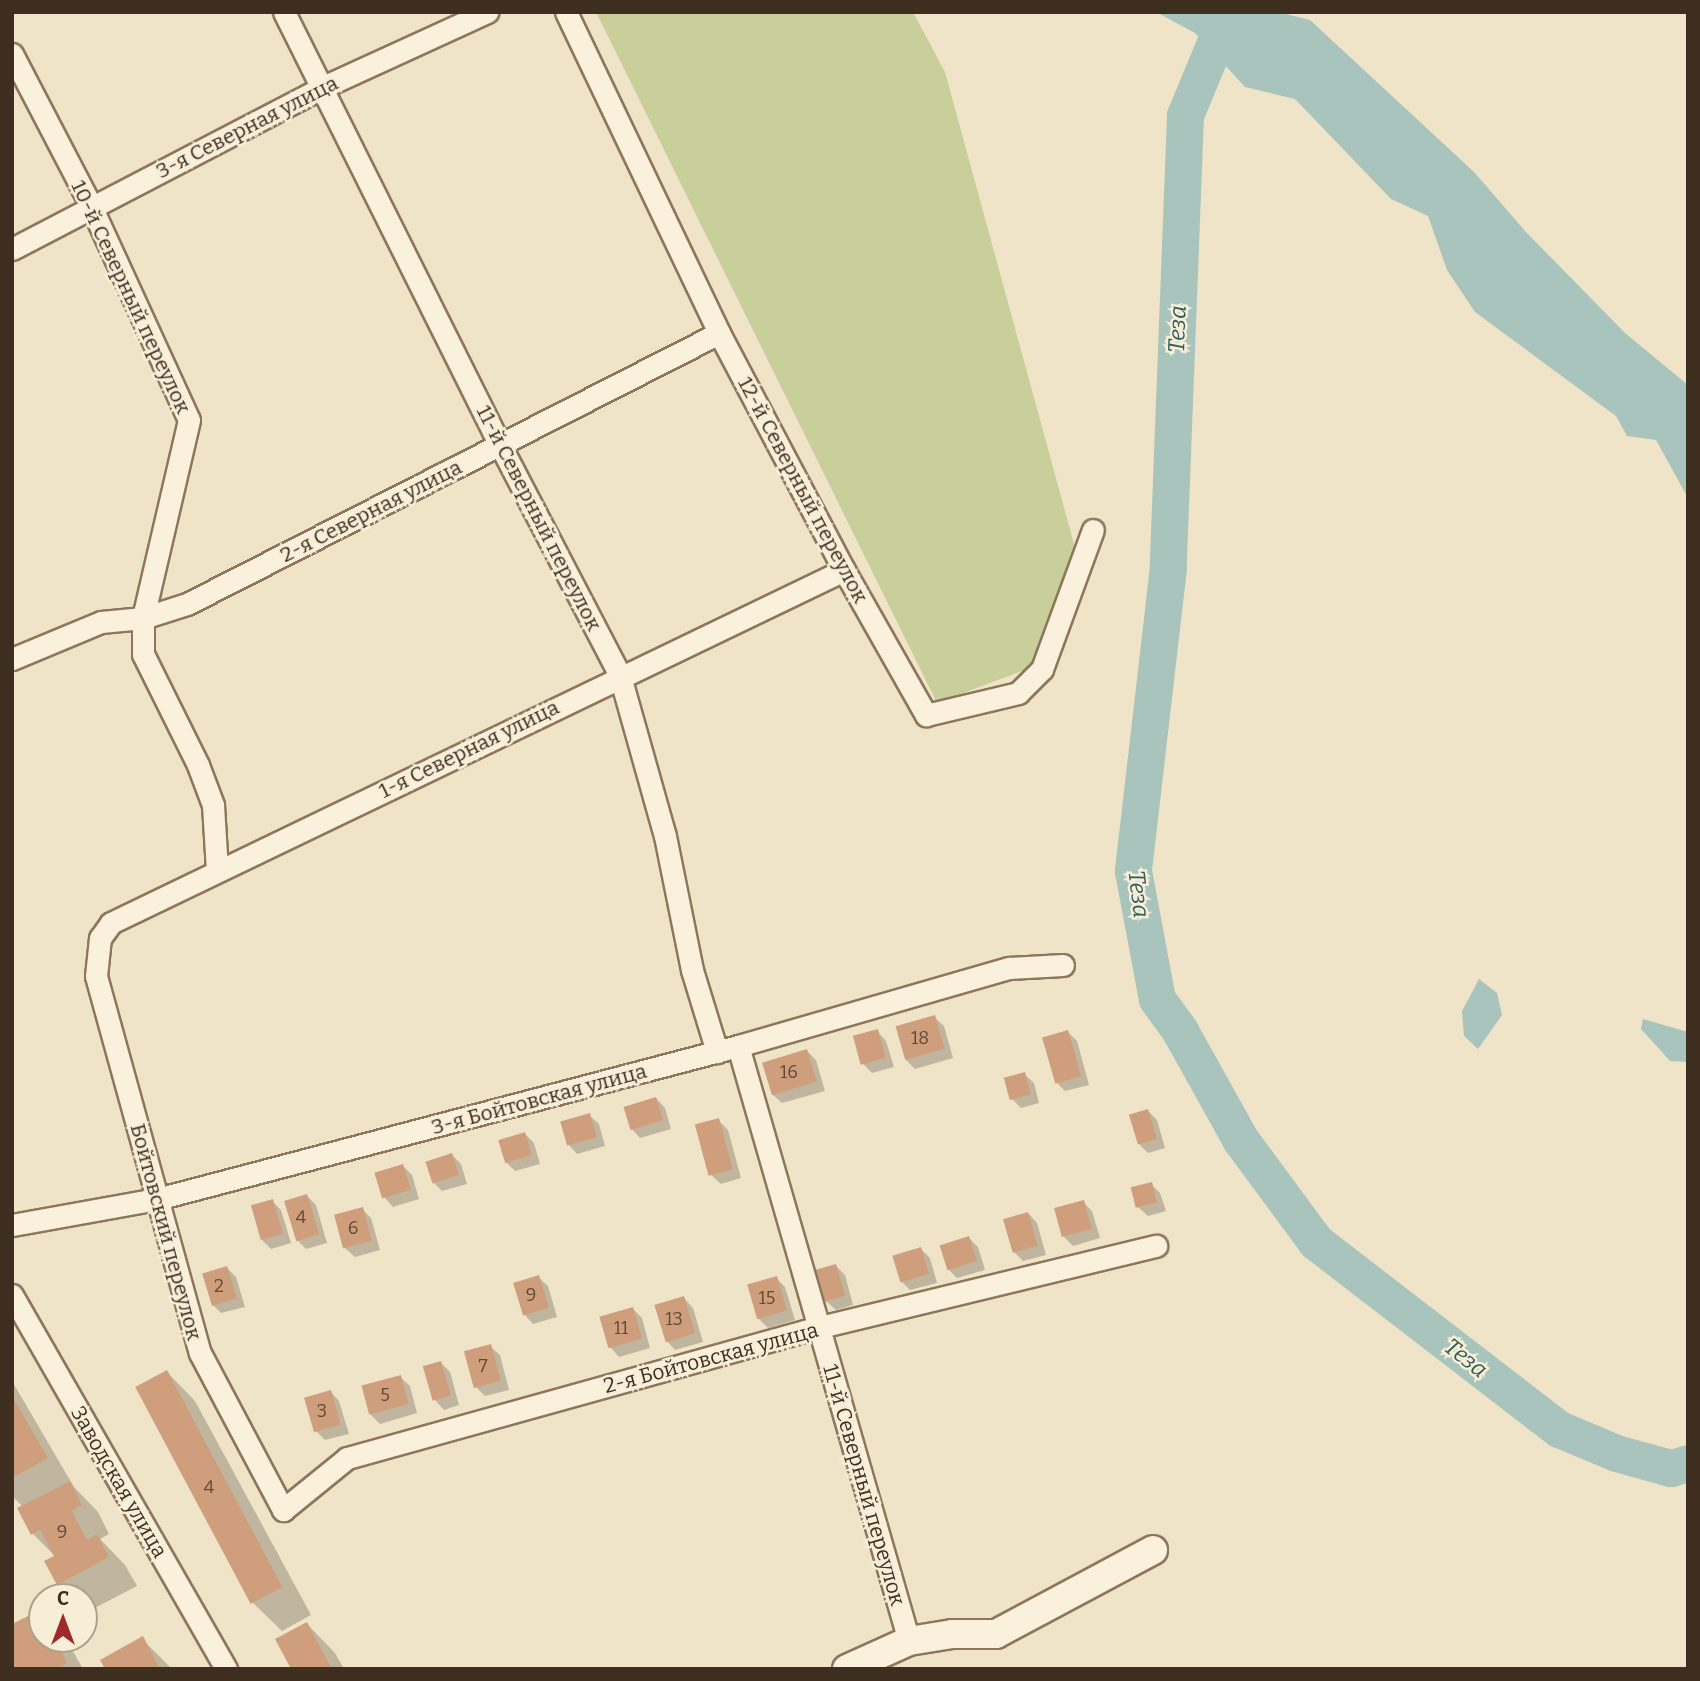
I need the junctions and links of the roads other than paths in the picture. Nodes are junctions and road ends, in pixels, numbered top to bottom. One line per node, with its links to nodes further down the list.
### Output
1 (284, 12): 5 (street, 11-й Северный переулок)
2 (486, 12): 5 (street, 3-я Северная улица)
3 (566, 12): 8 (street, 12-й Северный переулок)
4 (12, 54): 6 (street, 10-й Северный переулок)
5 (321, 88): 6 (street, 3-я Северная улица); 9 (street, 11-й Северный переулок)
6 (91, 206): 7 (street, 3-я Северная улица); 12 (street, 10-й Северный переулок)
7 (12, 249)
8 (719, 333): 9 (street, 2-я Северная улица); 11 (street, 12-й Северный переулок)
9 (500, 445): 12 (street, 2-я Северная улица); 14 (street, 11-й Северный переулок)
10 (1093, 530): 11 (street, 12-й Северный переулок)
11 (844, 570): 14 (street, 1-я Северная улица)
12 (143, 618): 13 (street, 2-я Северная улица); 15 (street, 10-й Северный переулок)
13 (12, 659)
14 (621, 676): 15 (street, 1-я Северная улица); 19 (street, 11-й Северный переулок)
15 (217, 870): 16 (street, 1-я Северная улица)
16 (100, 938): 20 (street, Бойтовский переулок)
17 (1063, 965): 18 (street, 3-я Бойтовская улица)
18 (738, 1046): 19 (street, 3-я Бойтовская улица); 24 (street, 11-й Северный переулок)
19 (717, 1052): 20 (street, 3-я Бойтовская улица)
20 (157, 1199): 21 (street, 3-я Бойтовская улица); 25 (street, Бойтовский переулок)
21 (12, 1226)
22 (1156, 1246): 24 (street, 2-я Бойтовская улица)
23 (12, 1295): 28 (street, Заводская улица)
24 (820, 1328): 25 (street, 2-я Бойтовская улица); 27 (street, 11-й Северный переулок)
25 (284, 1510)
26 (1153, 1550): 27 (street)
27 (909, 1641): 29 (street)
28 (226, 1669)
29 (847, 1669)

